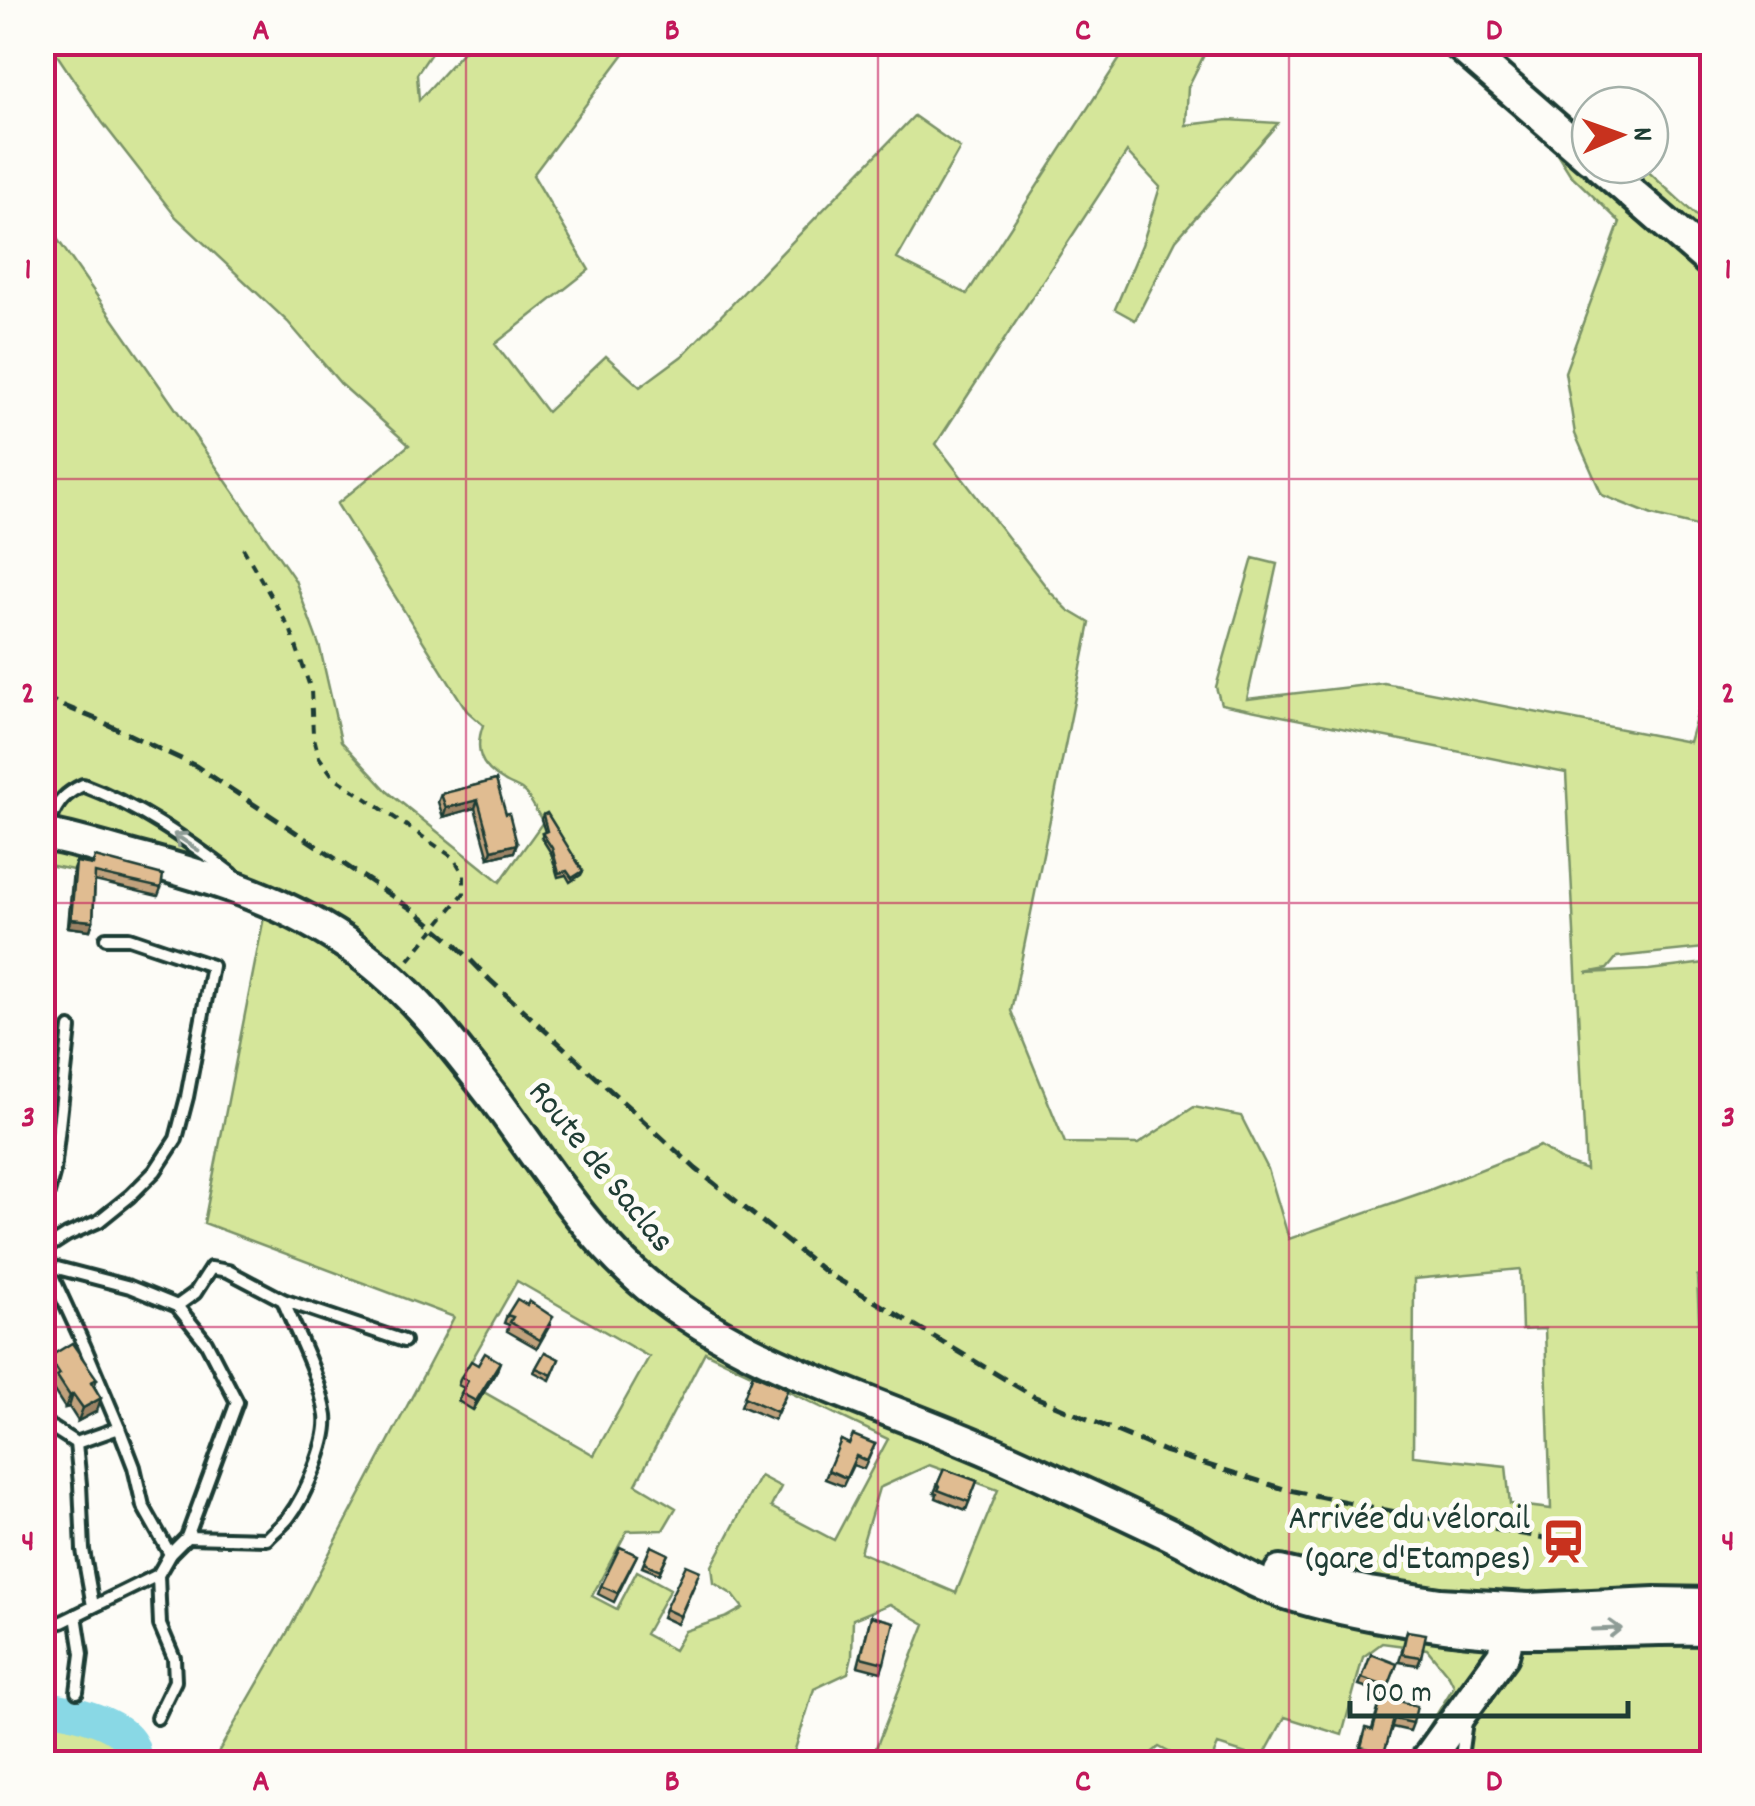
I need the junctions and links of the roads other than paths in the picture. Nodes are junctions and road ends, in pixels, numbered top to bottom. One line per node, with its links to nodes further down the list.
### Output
1 (1456, 42): 2 (main road)
2 (1570, 141)
3 (1622, 185): 4 (main road)
4 (1712, 263)
5 (48, 829): 6 (main road, Route de Saclas); 6 (lane, one-way to 5)
6 (265, 899): 24 (main road, Route de Saclas)
7 (106, 938): 10 (lane)
8 (70, 1028): 9 (lane)
9 (42, 1206)
10 (42, 1250)
11 (45, 1264): 13 (lane); 16 (lane)
12 (283, 1300): 13 (lane); 14 (lane); 18 (lane)
13 (177, 1306): 18 (lane)
14 (404, 1341)
15 (42, 1420): 17 (lane)
16 (119, 1428): 17 (lane); 19 (lane)
17 (76, 1443): 22 (lane)
18 (188, 1536): 19 (lane)
19 (170, 1554): 20 (lane)
20 (158, 1575): 22 (lane); 29 (lane)
21 (1712, 1604): 24 (main road, Route de Saclas)
22 (93, 1606): 23 (lane)
23 (76, 1615): 25 (lane); 27 (lane)
24 (1519, 1620): 26 (main road, Route de Saclas, one-way to 26); 28 (main road)
25 (42, 1624)
26 (1712, 1629)
27 (77, 1692)
28 (1470, 1700): 30 (main road); 31 (lane)
29 (157, 1718)
30 (1424, 1764)
31 (1460, 1764)

